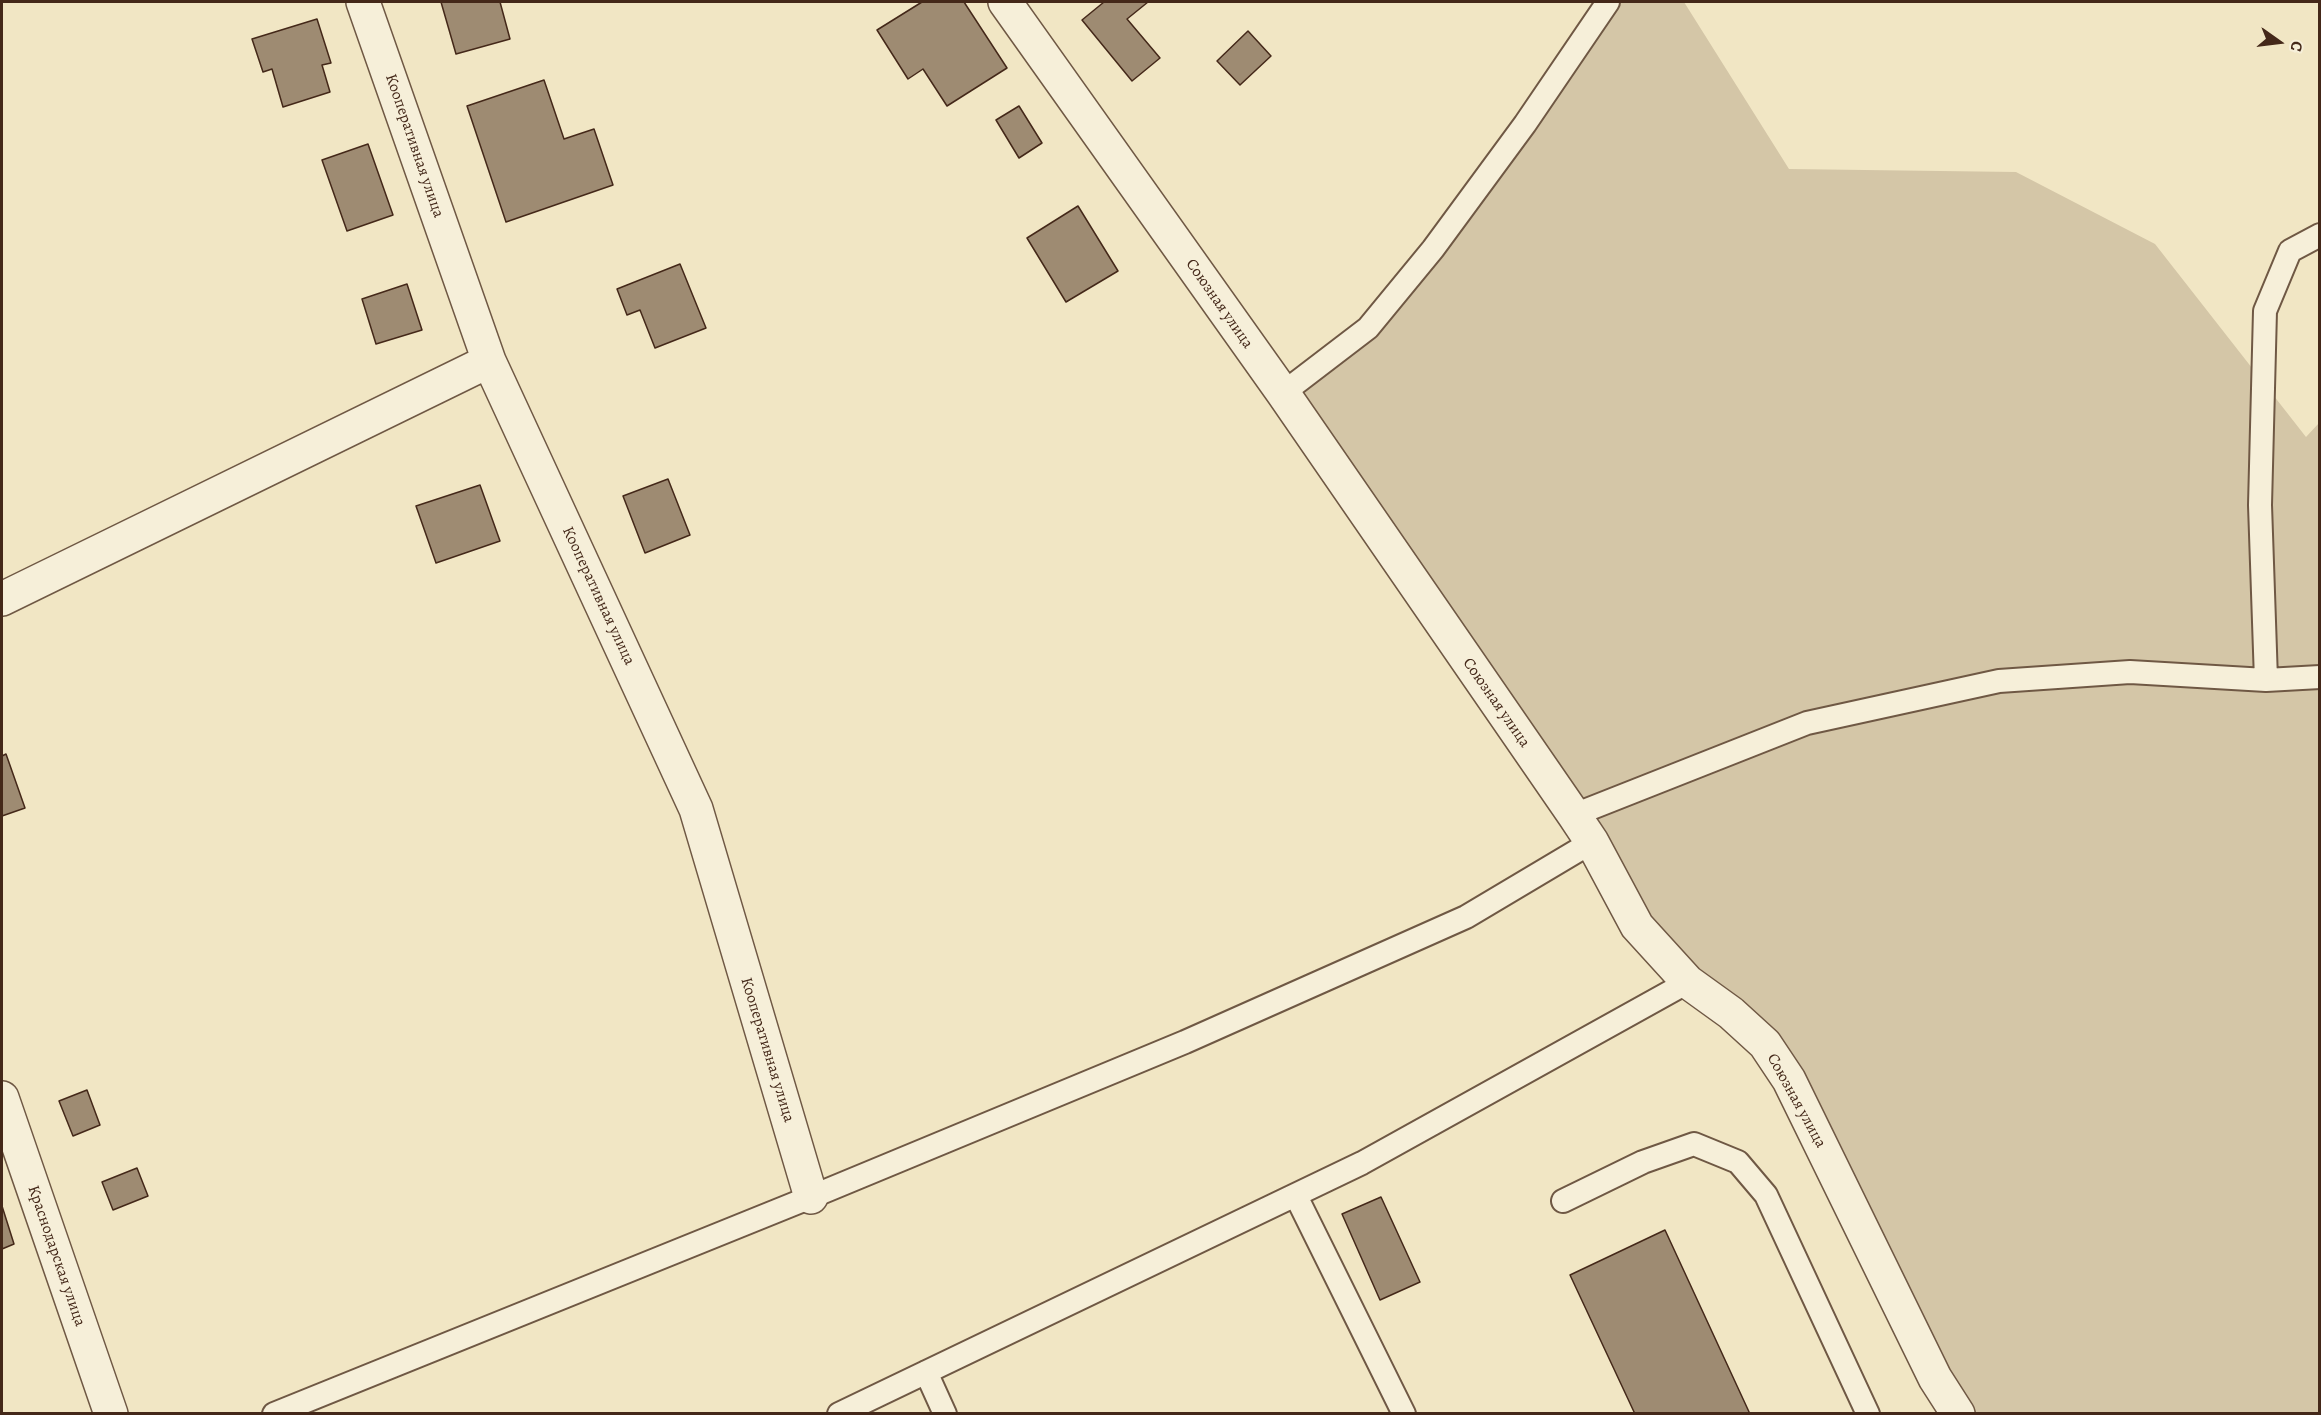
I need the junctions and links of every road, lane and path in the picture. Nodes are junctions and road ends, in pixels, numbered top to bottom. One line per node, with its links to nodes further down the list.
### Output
1 (363, 2): 5 (street, Кооперативная улица)
2 (1005, 2): 6 (street, Союзная улица)
3 (1608, 2): 6 (lane)
4 (2319, 235): 9 (lane)
5 (489, 361): 7 (street); 15 (street, Кооперативная улица)
6 (1283, 393): 10 (street, Союзная улица)
7 (2, 599)
8 (2319, 677): 9 (lane)
9 (2266, 680): 10 (lane)
10 (1574, 815): 11 (street, Союзная улица)
11 (1592, 842): 12 (street, Союзная улица); 15 (lane)
12 (1688, 982): 14 (lane); 24 (street, Союзная улица)
13 (2, 1098): 18 (street, Краснодарская улица)
14 (1296, 1196): 17 (lane); 22 (lane)
15 (811, 1197): 19 (lane)
16 (1563, 1201): 23 (lane)
17 (926, 1372): 20 (lane); 21 (lane)
18 (111, 1413)
19 (274, 1413)
20 (839, 1413)
21 (945, 1413)
22 (1404, 1413)
23 (1868, 1413)
24 (1958, 1413)

